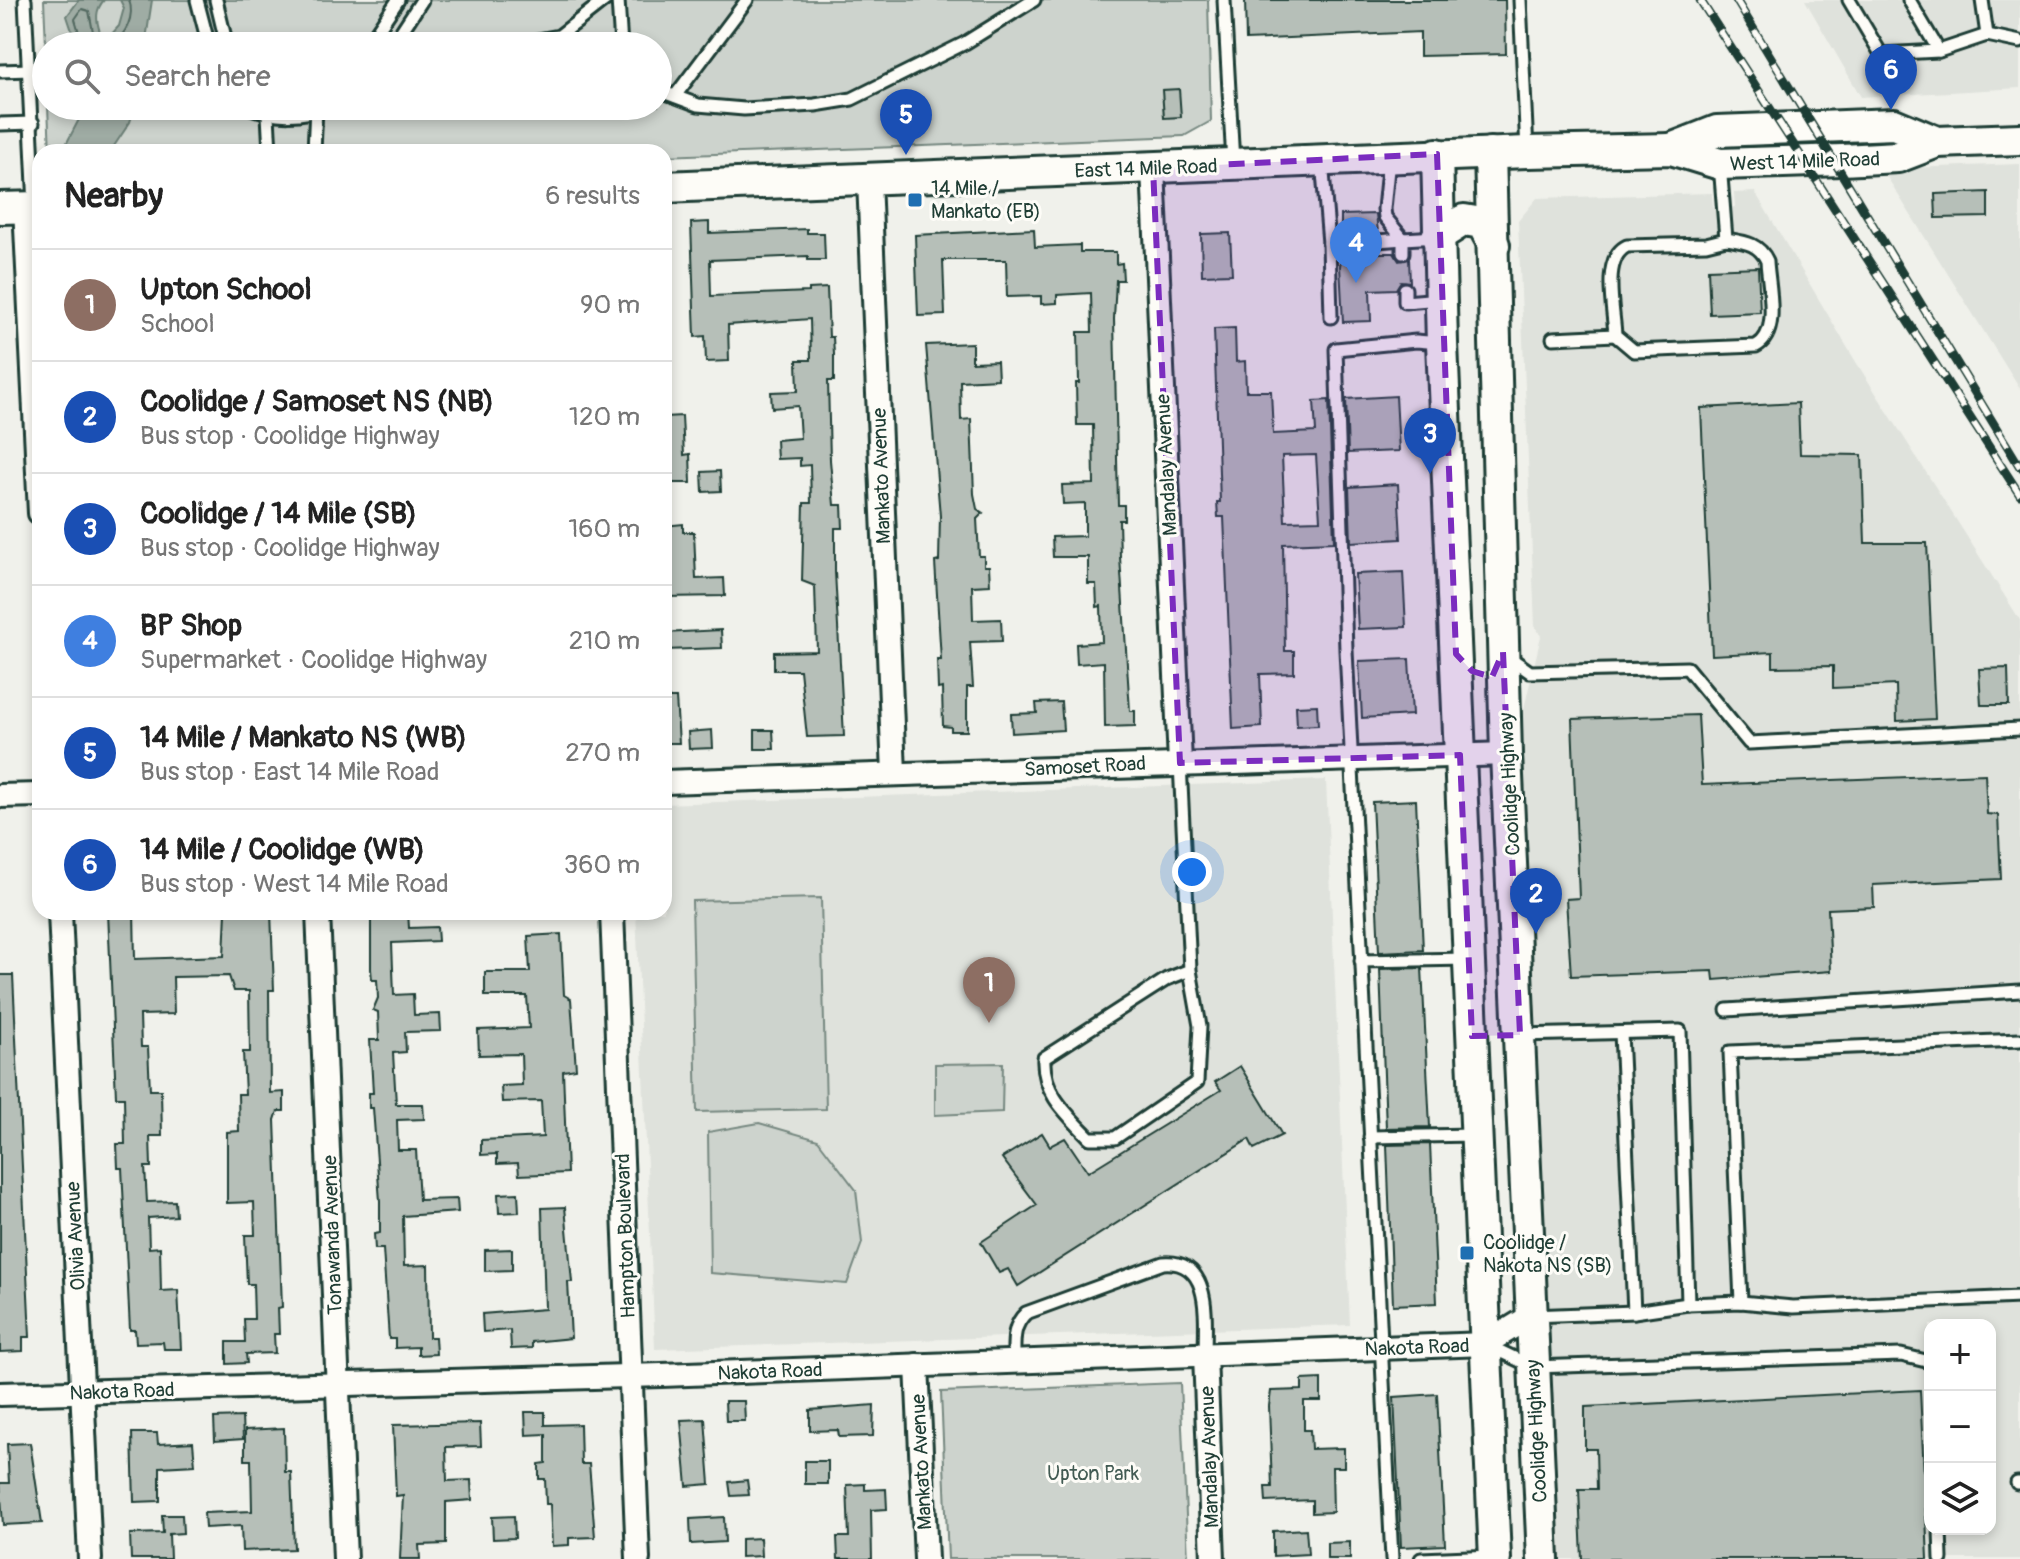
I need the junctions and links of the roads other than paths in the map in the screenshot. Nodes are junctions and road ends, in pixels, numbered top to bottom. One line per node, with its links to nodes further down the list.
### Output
1 (25, 0): 25 (lane)
2 (197, 0): 16 (lane)
3 (216, 0): 17 (lane)
4 (422, 0): 15 (lane)
5 (605, 0): 20 (lane)
6 (618, 0): 21 (lane)
7 (747, 0): 28 (lane)
8 (1034, 0): 28 (lane)
9 (1224, 0): 46 (lane)
10 (1520, 0): 40 (lane)
11 (1849, 0): 24 (lane)
12 (1909, 0): 24 (lane)
13 (1982, 0): 22 (lane)
14 (394, 1): 15 (lane); 18 (lane)
15 (415, 12): 19 (lane)
16 (205, 32)
17 (224, 32)
18 (375, 32)
19 (401, 32)
20 (570, 32)
21 (620, 32)
22 (1987, 35): 23 (lane); 24 (lane)
23 (2020, 42)
24 (1939, 51)
25 (30, 70): 26 (lane); 29 (lane)
26 (0, 71)
27 (672, 95): 28 (lane)
28 (675, 96)
29 (32, 105)
30 (33, 120): 33 (lane)
31 (266, 120): 37 (lane)
32 (317, 120): 38 (lane)
33 (33, 123): 34 (lane); 50 (lane)
34 (0, 124)
35 (2020, 139): 36 (main road, West 14 Mile Road)
36 (1937, 142): 39 (main road, West 14 Mile Road); 45 (main road, West 14 Mile Road)
37 (269, 144)
38 (315, 144)
39 (1671, 149): 40 (main road, West 14 Mile Road); 45 (main road, West 14 Mile Road)
40 (1527, 152): 41 (main road, West 14 Mile Road)
41 (1490, 153): 42 (main road, West 14 Mile Road); 55 (main road, Coolidge Highway)
42 (1437, 154): 43 (main road, East 14 Mile Road); 51 (main road)
43 (1389, 157): 44 (main road, East 14 Mile Road); 52 (lane)
44 (1322, 160): 46 (main road, East 14 Mile Road); 59 (lane)
45 (1720, 164): 53 (lane)
46 (1233, 165): 47 (main road, East 14 Mile Road)
47 (1153, 168): 48 (main road, East 14 Mile Road); 70 (street, Mandalay Avenue)
48 (869, 180): 49 (main road, East 14 Mile Road); 71 (street, Mankato Avenue)
49 (672, 187)
50 (25, 207): 63 (street)
51 (1437, 237): 52 (lane); 55 (main road); 58 (main road)
52 (1403, 239): 54 (lane); 56 (lane)
53 (1726, 239): 60 (lane); 60 (lane)
54 (1378, 241)
55 (1494, 245): 64 (main road, Coolidge Highway)
56 (1403, 253)
57 (1405, 289): 58 (lane)
58 (1440, 299): 62 (main road)
59 (1331, 317)
60 (1615, 335): 61 (lane)
61 (1553, 338)
62 (1442, 343): 65 (main road); 69 (lane)
63 (32, 350)
64 (1503, 652): 65 (main road); 66 (lane); 67 (main road, Coolidge Highway)
65 (1456, 654): 68 (main road)
66 (2020, 729)
67 (1506, 754): 68 (street, Samoset Road); 84 (main road, Coolidge Highway)
68 (1460, 755): 69 (street, Samoset Road); 78 (main road)
69 (1351, 758): 70 (street, Samoset Road); 79 (lane)
70 (1180, 763): 71 (street, Samoset Road); 80 (lane)
71 (894, 773): 72 (street, Samoset Road)
72 (672, 782)
73 (32, 795): 74 (street)
74 (0, 796)
75 (60, 920): 103 (street, Olivia Avenue)
76 (318, 920): 102 (street, Tonawanda Avenue)
77 (612, 920): 101 (street, Hampton Boulevard)
78 (1468, 959): 79 (lane); 85 (main road)
79 (1361, 961): 88 (lane)
80 (1190, 970): 80 (lane)
81 (2020, 991): 82 (lane)
82 (1727, 1010)
83 (1621, 1033): 84 (lane); 91 (lane); 92 (lane)
84 (1520, 1035): 85 (main road); 93 (main road, Coolidge Highway)
85 (1472, 1036): 87 (main road)
86 (2020, 1040): 90 (lane)
87 (1476, 1135): 88 (lane); 94 (main road)
88 (1370, 1137): 95 (lane)
89 (2020, 1297): 90 (lane)
90 (1741, 1302): 91 (lane)
91 (1688, 1304): 92 (lane)
92 (1634, 1312): 93 (lane)
93 (1531, 1316): 94 (street, Nakota Road); 100 (main road, Coolidge Highway)
94 (1485, 1344): 95 (street, Nakota Road); 100 (lane); 106 (main road)
95 (1382, 1348): 96 (street, Nakota Road); 112 (lane)
96 (1205, 1355): 97 (street, Nakota Road); 97 (lane); 111 (street, Mandalay Avenue)
97 (1014, 1361): 99 (street, Nakota Road)
98 (1924, 1361): 100 (lane)
99 (917, 1365): 101 (street, Nakota Road); 110 (street, Mankato Avenue)
100 (1533, 1367): 114 (main road, Coolidge Highway)
101 (630, 1376): 102 (street, Nakota Road); 109 (street, Hampton Boulevard)
102 (338, 1384): 103 (street, Nakota Road); 108 (street, Tonawanda Avenue)
103 (82, 1392): 104 (street, Nakota Road); 107 (street, Olivia Avenue)
104 (0, 1394)
105 (1940, 1535): 115 (lane)
106 (1495, 1557): 113 (lane)
107 (90, 1559)
108 (345, 1559)
109 (638, 1559)
110 (926, 1559)
111 (1213, 1559)
112 (1392, 1559)
113 (1421, 1559)
114 (1543, 1559)
115 (1941, 1559)

